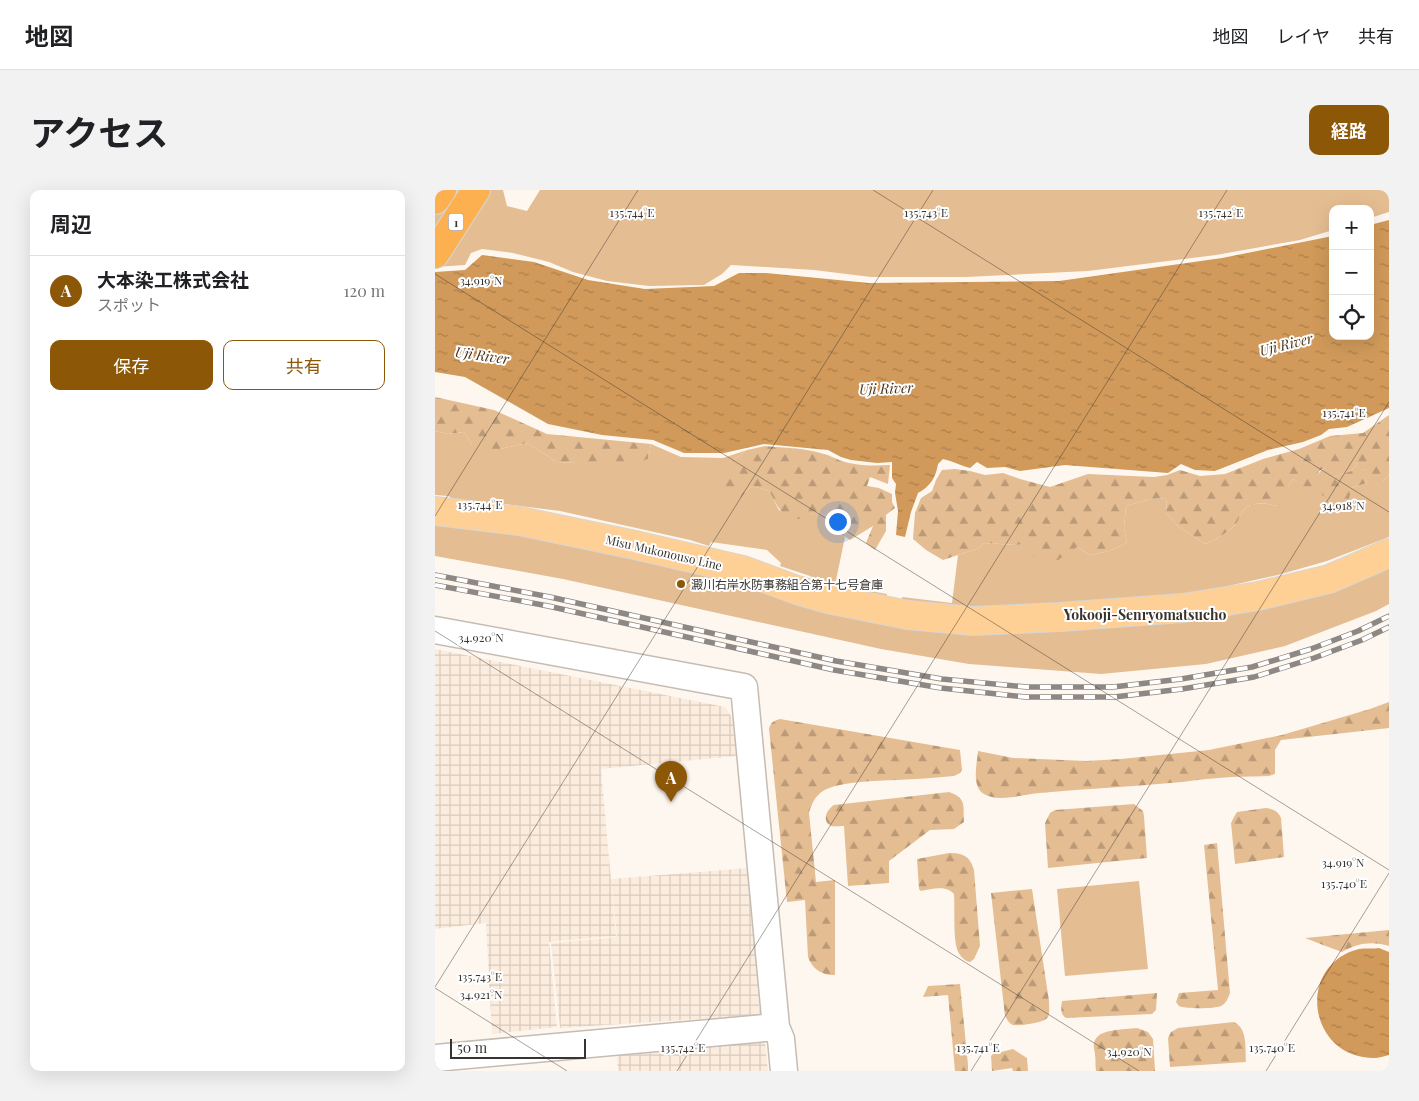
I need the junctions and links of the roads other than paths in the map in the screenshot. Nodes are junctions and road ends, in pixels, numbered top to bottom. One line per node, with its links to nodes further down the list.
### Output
1 (442, 190): 3 (highway)
2 (477, 190): 4 (highway, 1)
3 (435, 200)
4 (435, 254)
5 (435, 511): 6 (main road, Misu Mukonouso Line)
6 (1389, 554)
7 (435, 630): 8 (street)
8 (776, 1028): 9 (street); 10 (street)
9 (435, 1058)
10 (784, 1071)

